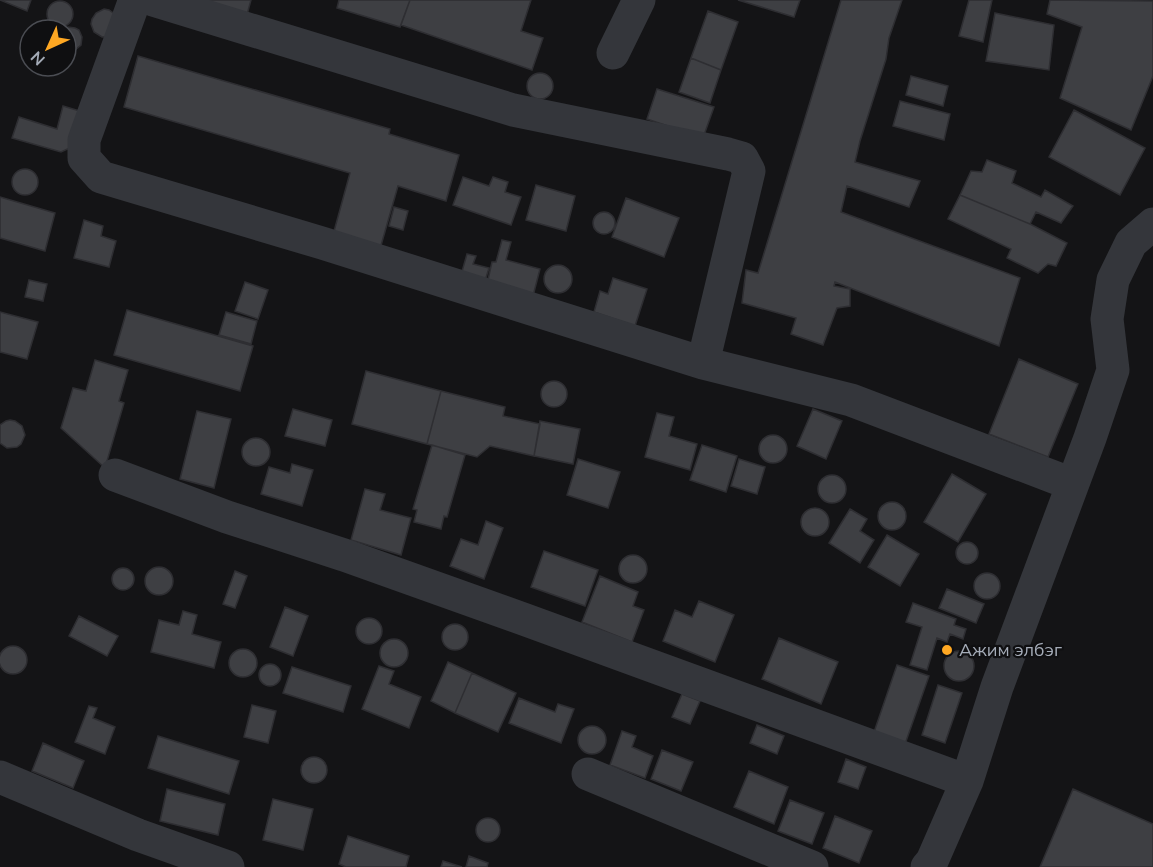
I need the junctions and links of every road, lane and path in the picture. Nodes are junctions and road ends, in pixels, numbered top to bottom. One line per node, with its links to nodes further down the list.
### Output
1 (140, 0): 6 (street)
2 (153, 0): 6 (street)
3 (639, 0): 4 (street)
4 (613, 52)
5 (1153, 224): 8 (street)
6 (703, 363): 8 (street)
7 (115, 475): 11 (street)
8 (1072, 484): 11 (street)
9 (588, 774): 13 (street)
10 (0, 777): 12 (street)
11 (967, 781): 14 (street)
12 (228, 867)
13 (812, 867)
14 (927, 867)

